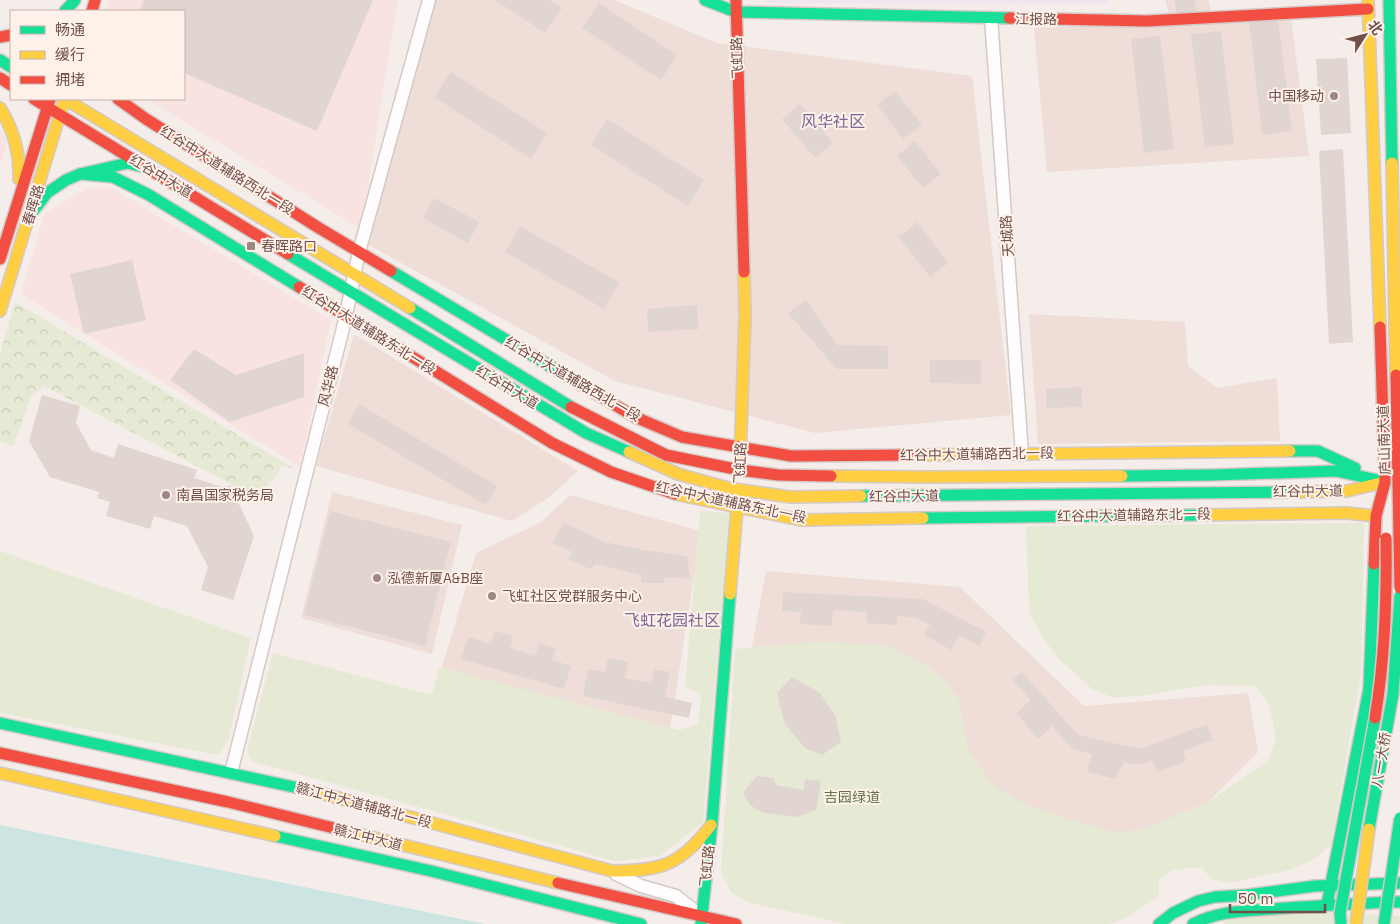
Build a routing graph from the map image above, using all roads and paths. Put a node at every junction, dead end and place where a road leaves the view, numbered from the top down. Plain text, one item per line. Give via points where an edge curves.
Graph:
1 (75, 0) edge
2 (429, 0) edge
3 (705, 0) edge
4 (736, 0) edge
5 (1390, 0) edge
6 (1362, 5) edge
7 (66, 10) edge
8 (736, 12) junction
9 (990, 18) junction
10 (1370, 55) joint
11 (65, 100) edge
12 (67, 100) edge
13 (113, 100) edge
14 (119, 100) edge
15 (49, 103) edge
16 (2, 112) edge
17 (60, 115) junction
18 (167, 160) junction
19 (149, 169) junction
20 (80, 174) junction
21 (17, 205) junction
22 (29, 217) junction
23 (359, 252) junction
24 (0, 259) edge
25 (354, 274) junction
26 (351, 292) junction
27 (0, 311) edge
28 (346, 316) junction
29 (533, 384) junction
30 (579, 384) junction
31 (741, 447) junction
32 (1022, 454) junction
33 (740, 470) junction
34 (1385, 482) junction
35 (1400, 487) edge
36 (738, 490) junction
37 (737, 506) junction
38 (1376, 516) junction
39 (1400, 588) edge
40 (1400, 596) edge
41 (0, 723) edge
42 (0, 753) edge
43 (0, 773) edge
44 (231, 773) junction
45 (1400, 818) edge
46 (712, 824) junction
47 (1376, 870) dead end
48 (612, 871) junction
49 (1400, 883) edge
50 (1330, 885) junction
51 (1400, 902) edge
52 (1327, 904) junction
53 (1370, 915) dead end
54 (701, 920) edge
55 (641, 924) edge
56 (736, 924) edge
57 (1159, 924) edge
58 (1193, 924) edge
59 (1340, 924) edge
60 (1356, 924) edge
61 (1384, 924) edge

1 - 7 main road
2 - 23 street, 风华路
3 - 8 main road, 江报路
4 - 8 main road, 飞虹路
5 - 39 main road, bridge
6 - 9 main road, 江报路 via 1147,21
6 - 10 street
8 - 9 main road, 江报路
8 - 31 main road, 飞虹路 via 744,316
9 - 32 street, 天城路
10 - 34 main road, 庐山南大道
11 - 17 main road, 春晖路
12 - 18 main road, 红谷中大道
13 - 18 main road
14 - 23 main road, 红谷中大道辅路西北一段
15 - 17 main road, 红谷中大道
15 - 21 main road, 春晖路
16 - 21 main road via 17,142 20,163
17 - 19 main road, 红谷中大道
17 - 22 main road, 春晖路
18 - 25 main road, 红谷中大道
19 - 20 main road via 128,163
19 - 26 main road, 红谷中大道
20 - 22 main road via 47,193
20 - 28 main road, 红谷中大道辅路东北一段 via 113,178 149,195
21 - 24 main road, 春晖路
22 - 27 main road, 春晖路
23 - 25 street, 风华路
23 - 30 main road, 红谷中大道辅路西北一段
25 - 26 street, 风华路
25 - 29 main road, 红谷中大道
26 - 28 street, 风华路
26 - 36 main road, 红谷中大道 via 586,433 678,474
28 - 37 main road, 红谷中大道辅路东北一段 via 552,443 611,472 670,493
28 - 44 street, 风华路
29 - 30 main road
29 - 33 main road, 红谷中大道 via 666,455
30 - 31 main road, 红谷中大道辅路西北一段 via 636,417 682,437
31 - 32 main road, 红谷中大道辅路西北一段 via 791,456
31 - 33 main road, 飞虹路
32 - 34 main road, 红谷中大道辅路西北一段 via 1318,451
33 - 34 main road, 红谷中大道 via 778,475 928,477 1336,471
33 - 36 main road, 飞虹路
34 - 35 main road
34 - 36 main road, 红谷中大道 via 1347,491 790,497
34 - 38 main road, 庐山南大道
34 - 59 main road, bridge via 1387,592 1379,694
36 - 37 main road, 飞虹路
37 - 38 main road, 红谷中大道辅路东北一段 via 801,520 1317,513
37 - 46 main road, 飞虹路
38 - 50 main road, 庐山南大道 via 1369,689
40 - 60 main road, 八一大桥, bridge via 1393,694
41 - 44 main road, 赣江中大道辅路北一段
42 - 54 main road, 赣江中大道 via 228,802
43 - 55 main road, 赣江中大道 via 431,871
44 - 48 main road, 赣江中大道辅路北一段 via 289,785
45 - 61 main road, bridge
46 - 48 main road, 赣江中大道辅路北一段 via 699,843 675,862 636,872
46 - 54 main road, 飞虹路
47 - 53 main road
48 - 54 street via 641,886 676,896
49 - 50 main road
50 - 52 main road, 庐山南大道
50 - 57 main road via 1198,901
51 - 52 main road
52 - 58 main road via 1230,912
54 - 56 main road, 赣江中大道

